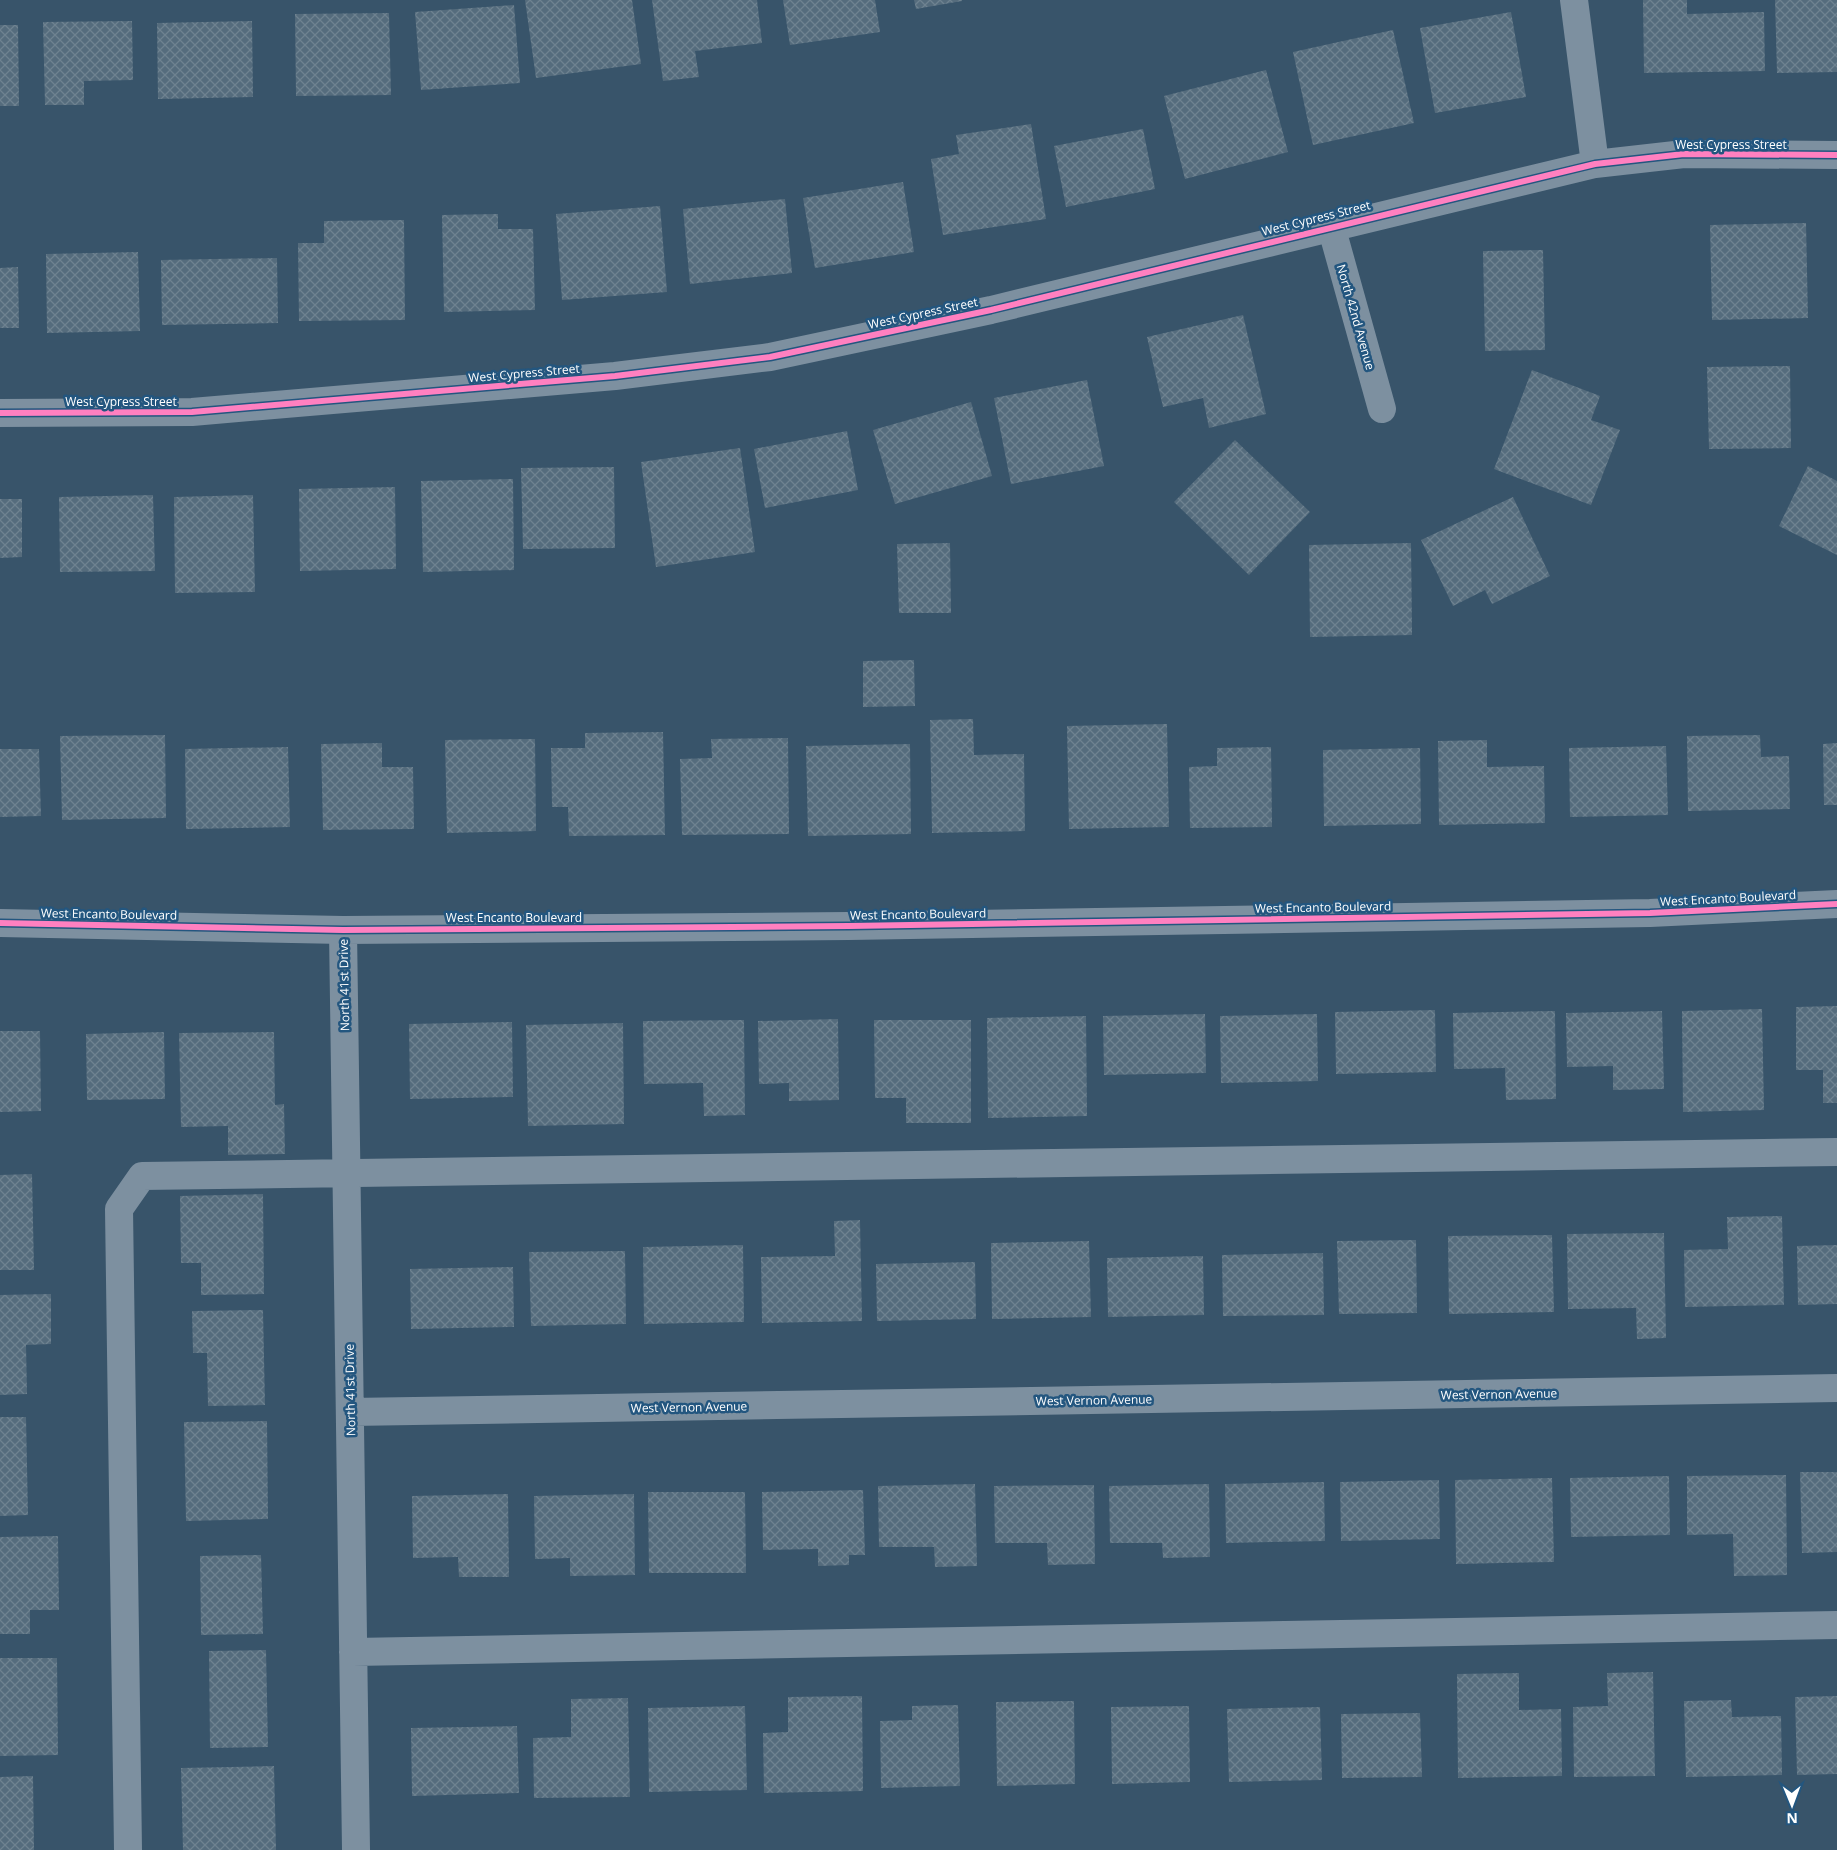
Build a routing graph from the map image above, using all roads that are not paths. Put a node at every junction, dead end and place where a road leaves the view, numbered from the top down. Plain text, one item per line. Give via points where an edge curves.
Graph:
1 (1574, 0) edge
2 (1837, 155) edge
3 (1595, 164) junction
4 (1331, 226) junction
5 (1382, 409) dead end
6 (0, 413) edge
7 (1837, 904) edge
8 (0, 923) edge
9 (343, 930) junction
10 (1837, 1152) edge
11 (347, 1174) junction
12 (1837, 1388) edge
13 (350, 1412) junction
14 (1837, 1625) edge
15 (353, 1652) junction
16 (128, 1850) edge
17 (356, 1850) edge

1 - 3 street
2 - 3 street, West Cypress Street via 1684,154
3 - 4 street, West Cypress Street
4 - 5 street, North 42nd Avenue
4 - 6 street, West Cypress Street via 991,310 770,357 615,376 192,412
7 - 9 street, West Encanto Boulevard via 1650,913 849,926
8 - 9 street, West Encanto Boulevard
9 - 11 street, North 41st Drive
10 - 11 street
11 - 13 street, North 41st Drive
11 - 16 street via 142,1176 120,1209
12 - 13 street, West Vernon Avenue
13 - 15 street, North 41st Drive
14 - 15 street
15 - 17 street, North 41st Drive

